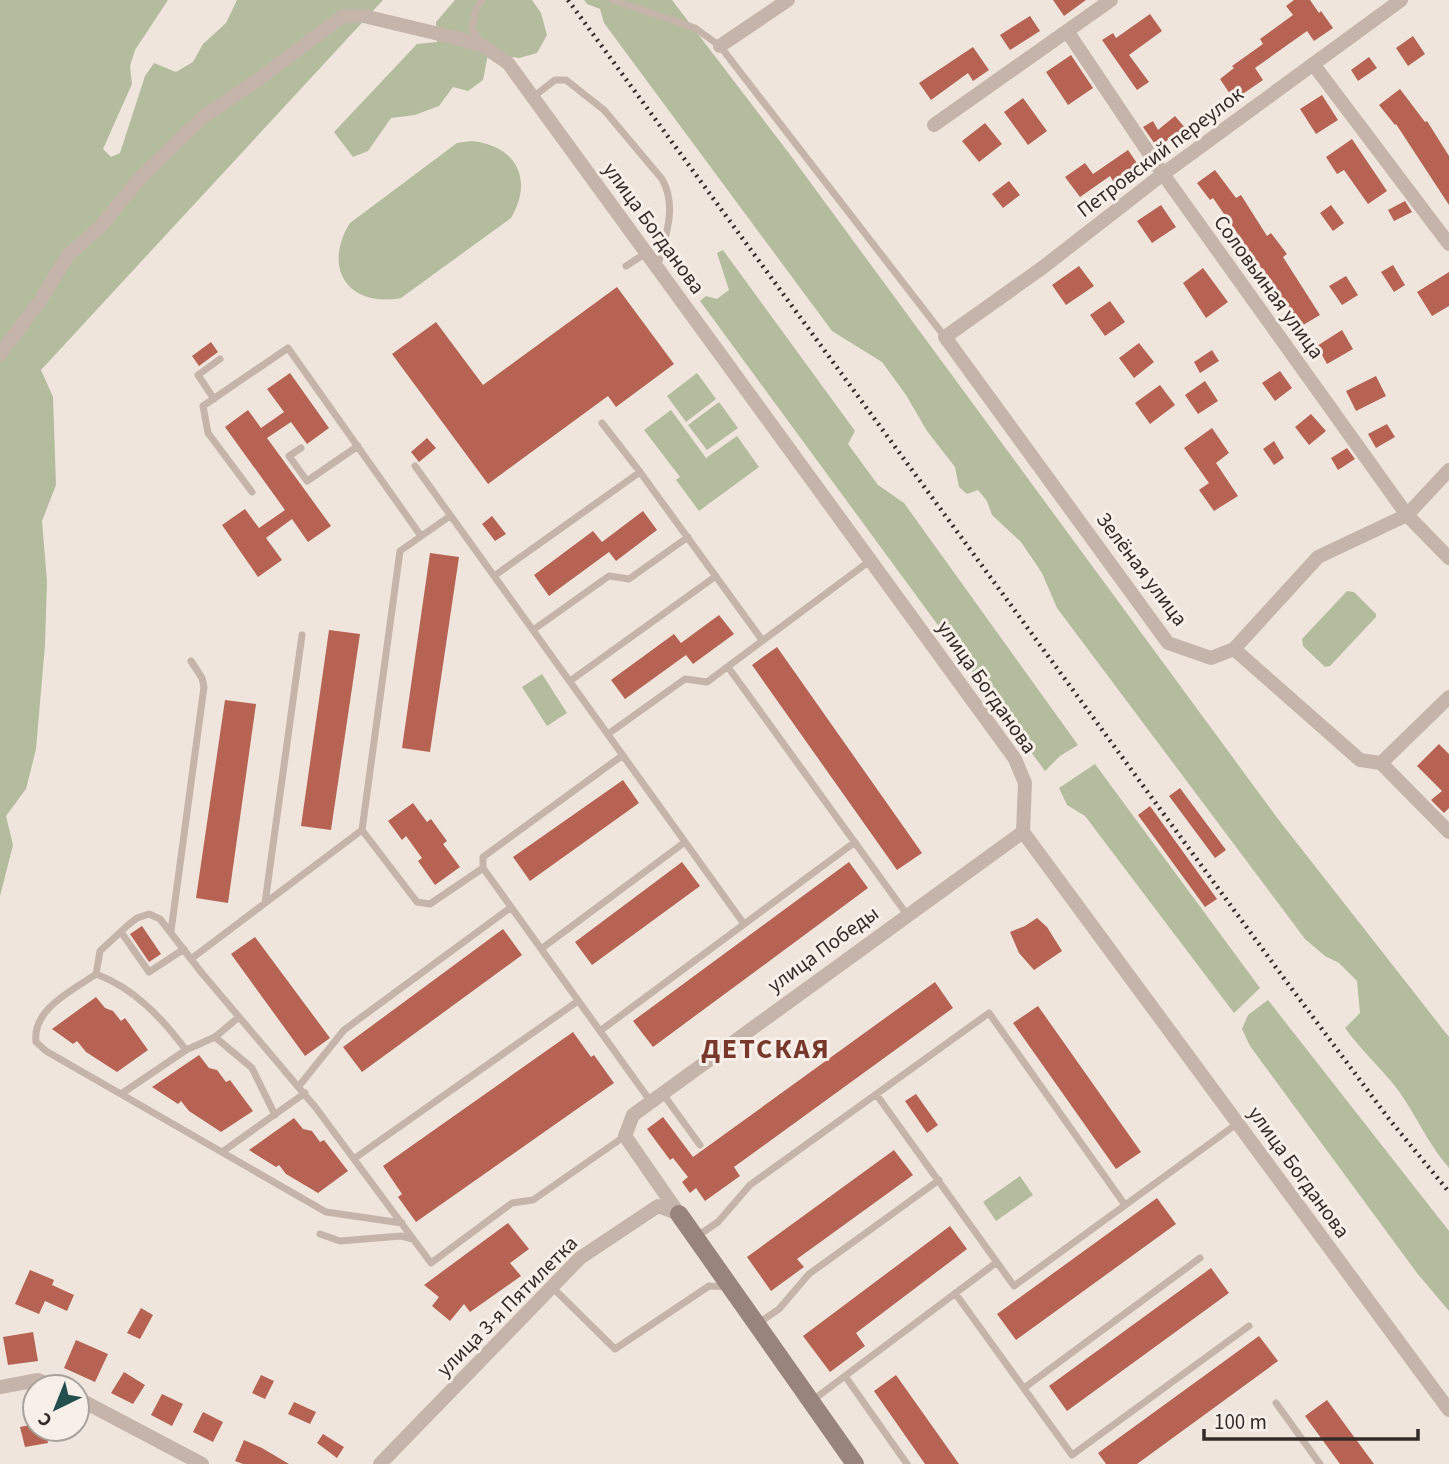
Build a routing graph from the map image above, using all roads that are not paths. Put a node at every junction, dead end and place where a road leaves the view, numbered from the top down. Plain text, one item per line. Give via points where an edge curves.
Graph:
1 (482, 0) edge
2 (613, 0) edge
3 (788, 0) edge
4 (1111, 0) edge
5 (1391, 3) edge
6 (1067, 31) junction
7 (483, 46) junction
8 (720, 46) junction
9 (1313, 64) junction
10 (533, 97) junction
11 (934, 125) dead end
12 (1163, 174) junction
13 (1449, 244) edge
14 (646, 253) junction
15 (626, 266) dead end
16 (657, 268) junction
17 (945, 337) junction
18 (0, 354) edge
19 (220, 359) dead end
20 (214, 399) junction
21 (602, 423) dead end
22 (358, 446) junction
23 (301, 448) dead end
24 (415, 466) dead end
25 (1449, 470) edge
26 (640, 472) junction
27 (252, 492) dead end
28 (1407, 515) junction
29 (450, 516) junction
30 (421, 536) junction
31 (688, 537) junction
32 (1449, 558) edge
33 (871, 560) junction
34 (494, 576) junction
35 (716, 576) junction
36 (533, 630) junction
37 (302, 635) dead end
38 (762, 640) junction
39 (1234, 649) junction
40 (191, 661) dead end
41 (729, 667) junction
42 (570, 681) junction
43 (1449, 697) edge
44 (608, 734) junction
45 (623, 755) junction
46 (1381, 763) junction
47 (362, 830) junction
48 (1023, 832) junction
49 (1449, 832) edge
50 (685, 842) junction
51 (855, 842) junction
52 (483, 868) junction
53 (265, 903) junction
54 (510, 908) junction
55 (908, 916) junction
56 (744, 924) junction
57 (121, 932) junction
58 (171, 932) junction
59 (184, 949) junction
60 (541, 949) junction
61 (191, 959) junction
62 (96, 974) junction
63 (578, 1001) junction
64 (240, 1017) junction
65 (600, 1031) junction
66 (215, 1037) junction
67 (186, 1050) junction
68 (299, 1086) junction
69 (304, 1093) junction
70 (121, 1094) junction
71 (876, 1094) junction
72 (656, 1098) junction
73 (275, 1115) junction
74 (1238, 1123) junction
75 (625, 1136) junction
76 (700, 1145) dead end
77 (222, 1152) junction
78 (355, 1158) junction
79 (939, 1180) junction
80 (1125, 1205) junction
81 (679, 1214) junction
82 (402, 1223) junction
83 (320, 1234) dead end
84 (695, 1237) junction
85 (414, 1239) junction
86 (1200, 1258) dead end
87 (997, 1262) junction
88 (551, 1286) junction
89 (730, 1287) junction
90 (955, 1293) junction
91 (756, 1325) junction
92 (1249, 1326) dead end
93 (845, 1377) junction
94 (21, 1383) edge
95 (0, 1387) edge
96 (1024, 1388) junction
97 (810, 1403) junction
98 (1276, 1404) dead end
99 (91, 1405) edge
100 (1449, 1410) edge
101 (202, 1464) edge
102 (380, 1464) edge
103 (855, 1464) edge
104 (908, 1464) edge
105 (1320, 1464) edge

1 - 7 lane via 472,29
2 - 8 lane via 695,28
3 - 8 street
4 - 6 street
5 - 9 street, Петровский переулок
6 - 11 street
6 - 12 street, Соловьиная улица
7 - 10 street, улица Богданова via 508,63
7 - 18 street via 364,16 343,16 202,118 150,168 101,226 68,255
8 - 17 lane
9 - 12 street, Петровский переулок
9 - 13 street
10 - 14 street, улица Богданова
10 - 16 lane via 555,80 566,80 604,110 662,179 671,206
12 - 17 street, Петровский переулок
12 - 28 street, Соловьиная улица
14 - 15 lane
14 - 16 street, улица Богданова
16 - 33 street, улица Богданова
17 - 39 street, Зелёная улица via 1168,643 1211,658
19 - 20 lane via 198,375
20 - 22 lane via 288,348
20 - 27 lane via 204,406 208,433
21 - 26 lane
22 - 23 lane via 307,481 289,456
22 - 30 lane
24 - 29 lane
25 - 28 street
26 - 31 lane
26 - 34 lane
28 - 32 street, Соловьиная улица
28 - 39 street via 1318,557
29 - 30 lane
29 - 34 lane
30 - 47 lane via 400,551
31 - 35 lane
31 - 36 lane via 629,579 609,576
33 - 38 lane
33 - 48 street, улица Богданова via 1015,759 1025,783
34 - 36 lane
35 - 38 lane
35 - 42 lane
36 - 42 lane
37 - 53 lane
38 - 41 lane
39 - 46 street via 1360,760
40 - 58 lane via 204,687
41 - 44 lane via 706,682 685,679
41 - 51 lane
42 - 44 lane
43 - 46 street
44 - 45 lane
45 - 50 lane
45 - 52 lane via 483,857
46 - 49 street
47 - 52 lane via 417,902 430,904
47 - 53 lane
48 - 55 street, улица Победы
48 - 74 street, улица Богданова via 1214,1083
50 - 56 lane
50 - 60 lane
51 - 55 lane
51 - 56 lane
52 - 54 lane
53 - 61 lane
54 - 60 lane
54 - 68 lane via 344,1030
55 - 72 street, улица Победы
56 - 65 lane
57 - 58 lane via 149,914
57 - 59 lane via 149,972
57 - 62 lane via 100,951
58 - 59 lane
59 - 61 lane
60 - 63 lane
61 - 64 lane
62 - 67 lane via 115,981 163,1020
62 - 70 lane via 48,1009 39,1020 36,1042
63 - 65 lane
63 - 78 lane
64 - 66 lane
64 - 68 lane
65 - 72 lane
66 - 67 lane
66 - 73 lane via 252,1068
67 - 70 lane
68 - 69 lane
69 - 73 lane
69 - 78 lane
70 - 77 lane
71 - 79 lane
71 - 80 lane via 989,1013
71 - 84 lane via 750,1185 718,1223
72 - 75 street, улица Победы via 633,1115
72 - 76 lane
73 - 77 lane
74 - 80 lane
74 - 100 street, улица Богданова
75 - 81 street
75 - 85 lane via 533,1200 512,1203 430,1263
77 - 82 lane via 326,1212
78 - 82 lane
79 - 87 lane
79 - 91 lane via 809,1274 779,1309
80 - 87 lane via 1014,1286
81 - 84 street
81 - 88 street, улица 3-я Пятилетка via 658,1206 599,1244
82 - 85 lane
83 - 85 lane via 340,1241
84 - 89 street
86 - 96 lane
87 - 90 lane
88 - 89 lane via 615,1349 709,1286
88 - 102 street, улица 3-я Пятилетка
89 - 91 street
90 - 93 lane
90 - 96 lane
91 - 97 street
92 - 96 lane via 1072,1455
93 - 97 lane
93 - 104 lane
94 - 95 street
97 - 103 street
98 - 105 lane
99 - 101 street

